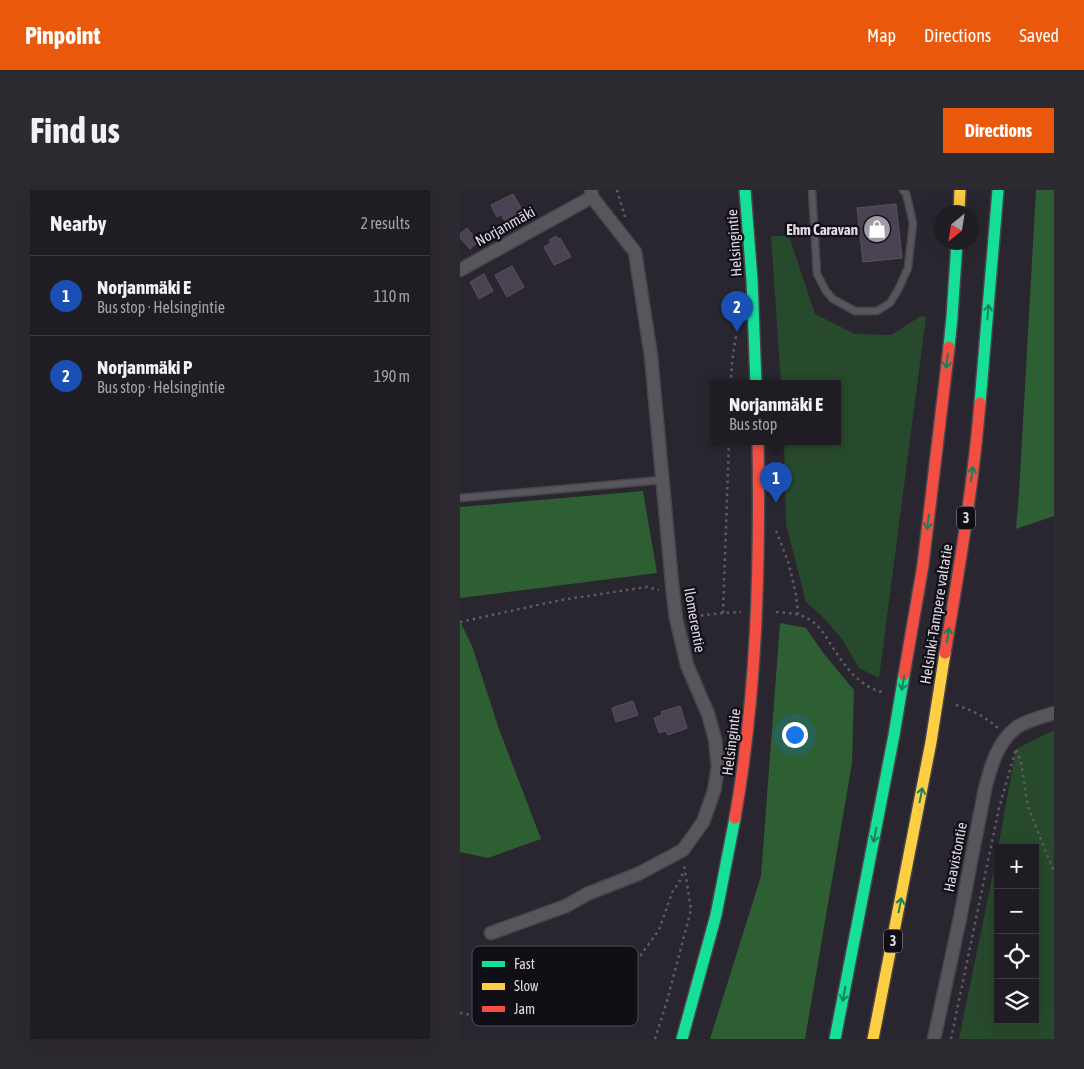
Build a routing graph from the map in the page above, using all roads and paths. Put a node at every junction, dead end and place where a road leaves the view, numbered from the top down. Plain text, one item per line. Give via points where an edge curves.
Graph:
1 (745, 190) edge
2 (812, 190) edge
3 (902, 190) edge
4 (960, 190) edge
5 (998, 190) edge
6 (592, 193) edge
7 (959, 205) edge
8 (956, 250) edge
9 (460, 270) edge
10 (756, 380) edge
11 (729, 445) edge
12 (758, 445) edge
13 (662, 480) junction
14 (460, 498) edge
15 (775, 529) dead end
16 (673, 594) junction
17 (741, 612) dead end
18 (776, 612) dead end
19 (723, 613) junction
20 (798, 614) junction
21 (676, 618) junction
22 (460, 622) edge
23 (886, 693) dead end
24 (954, 705) dead end
25 (1054, 713) edge
26 (1007, 737) junction
27 (1016, 749) junction
28 (683, 850) junction
29 (684, 870) junction
30 (1054, 872) edge
31 (491, 933) dead end
32 (638, 956) edge
33 (655, 1039) edge
34 (682, 1039) edge
35 (835, 1039) edge
36 (873, 1039) edge
37 (934, 1039) edge
38 (951, 1039) edge

1 - 10 main road, Helsingintie
2 - 3 lane via 817,274 833,299 855,311 877,311 890,303 908,268 913,223 906,194
4 - 7 main road
36 -> 5 main road, Helsinki-Tampere valtatie / 3 via 931,742 959,569 977,436
6 - 9 street, Norjanmäki
6 - 13 street, Ilomerentie via 636,252 651,356
8 -> 35 main road, Helsinki-Tampere valtatie via 952,316 923,565 894,735
11 - 19 path
12 - 34 main road, Helsingintie via 758,599 740,786 716,914
13 - 14 lane
13 - 16 street, Ilomerentie
15 - 20 path via 788,561
16 - 21 street, Ilomerentie
16 - 22 path via 647,587 561,600
17 - 19 path
18 - 20 path
19 - 21 path
20 - 23 path via 818,626 857,678 866,686
21 - 28 street, Ilomerentie via 687,665 708,714 718,766 703,822
24 - 26 path via 983,716
25 - 26 street, Haavistontie via 1018,727
26 - 27 path
26 - 37 street, Haavistontie via 993,760 985,789
27 - 30 path via 1028,807
27 - 38 path via 999,808
28 - 29 path
28 - 31 street, Ilomerentie via 566,906
29 - 32 path via 659,930
29 - 33 path via 691,910

